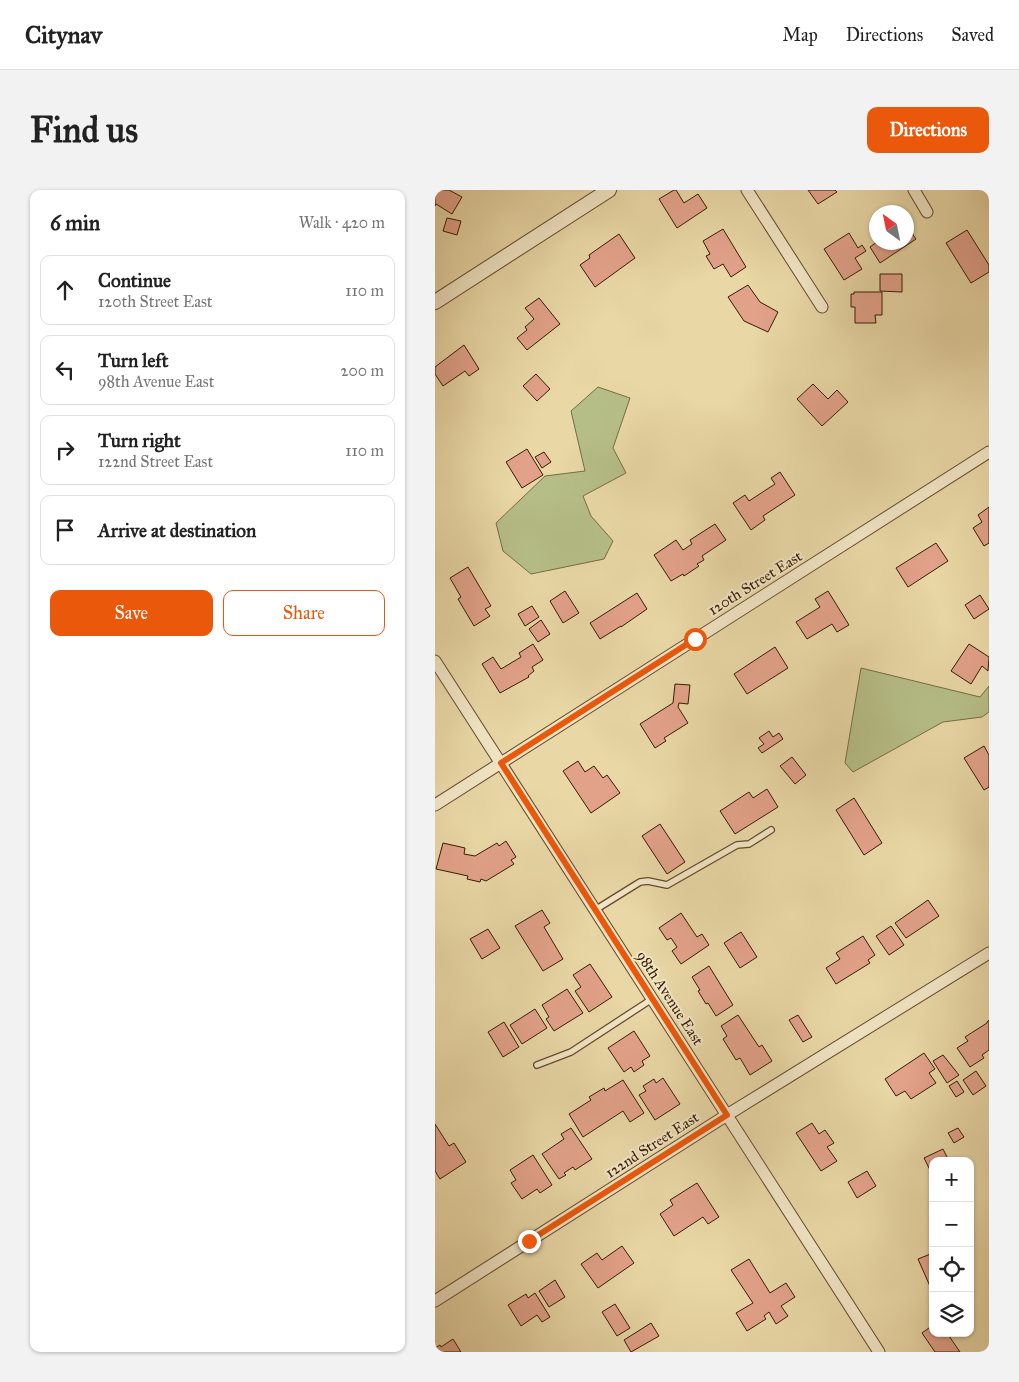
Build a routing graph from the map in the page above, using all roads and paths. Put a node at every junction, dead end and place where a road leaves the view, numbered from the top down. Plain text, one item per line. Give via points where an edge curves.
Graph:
1 (609, 190) edge
2 (747, 190) edge
3 (914, 190) edge
4 (927, 212) dead end
5 (435, 302) edge
6 (822, 307) dead end
7 (989, 452) edge
8 (435, 661) edge
9 (501, 763) junction
10 (435, 805) edge
11 (771, 830) dead end
12 (595, 910) junction
13 (989, 953) edge
14 (652, 999) junction
15 (537, 1065) dead end
16 (727, 1115) junction
17 (435, 1301) edge
18 (879, 1352) edge

1 - 5 street
2 - 6 street
3 - 4 street
7 - 9 street, 120th Street East
8 - 9 street, 98th Avenue East
9 - 10 street, 120th Street East
9 - 12 street, 98th Avenue East
11 - 12 lane via 749,844 737,845 667,885 640,882
12 - 14 street, 98th Avenue East
13 - 16 street, 122nd Street East
14 - 15 lane via 571,1052
14 - 16 street, 98th Avenue East
16 - 17 street, 122nd Street East
16 - 18 street, 98th Avenue East

